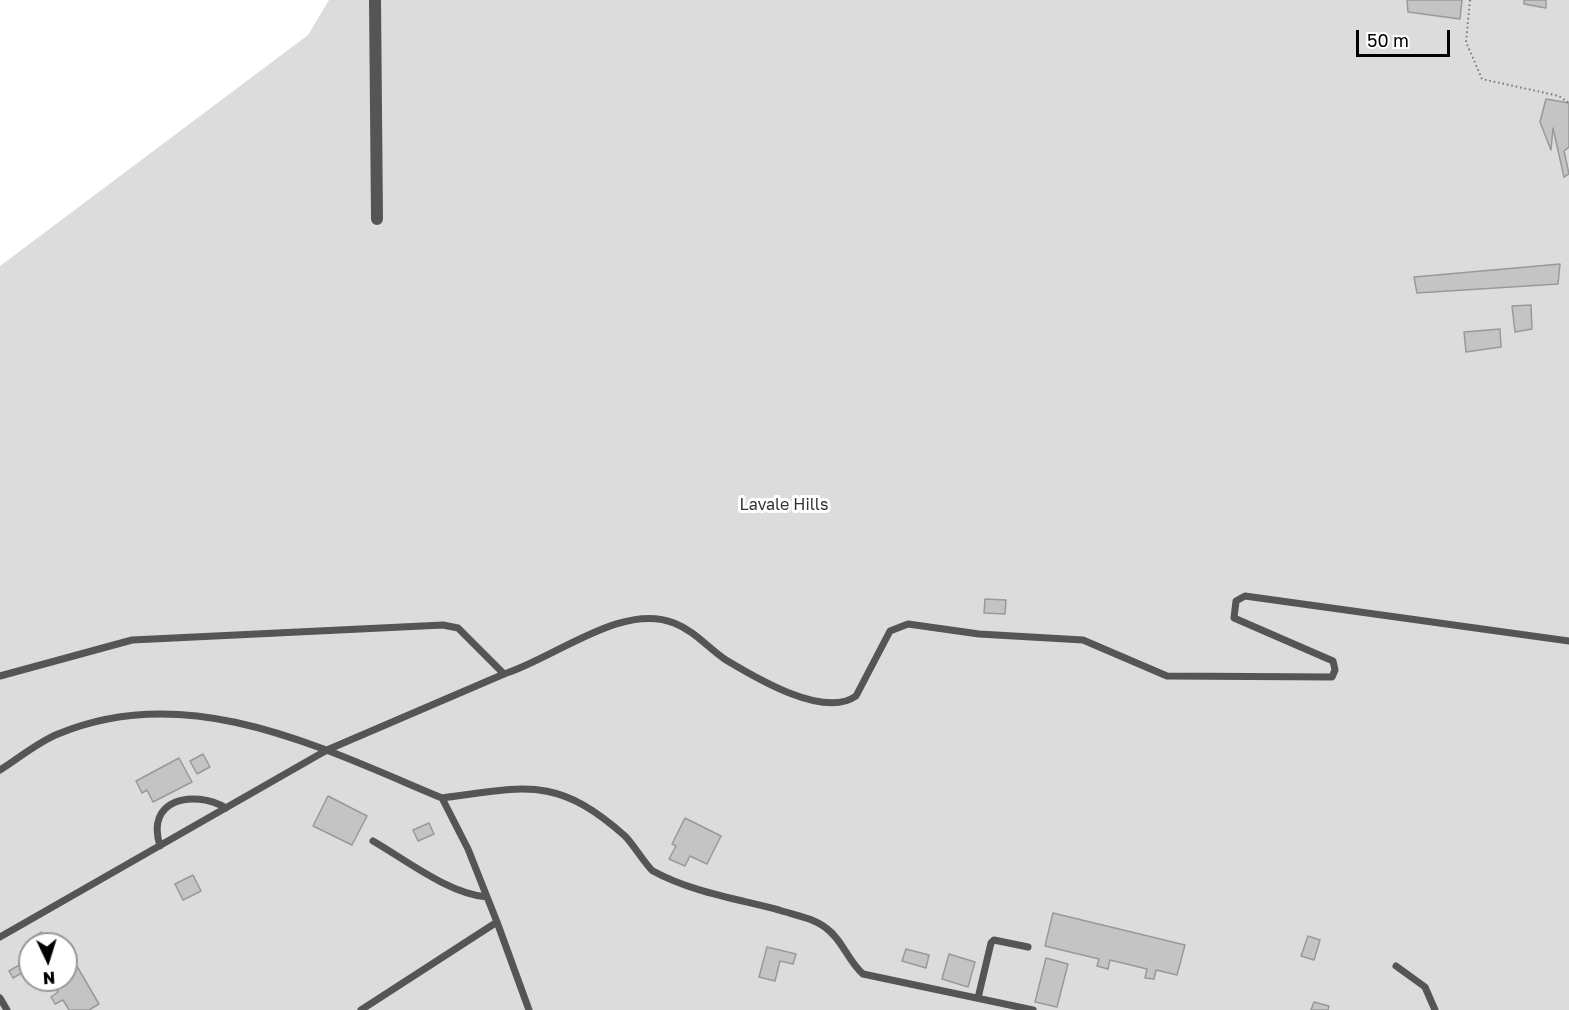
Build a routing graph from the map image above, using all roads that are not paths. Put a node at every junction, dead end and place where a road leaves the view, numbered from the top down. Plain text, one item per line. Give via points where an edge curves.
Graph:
1 (375, 0) edge
2 (377, 219) dead end
3 (1569, 641) edge
4 (504, 674) junction
5 (0, 676) edge
6 (327, 750) junction
7 (0, 770) edge
8 (442, 798) junction
9 (226, 808) junction
10 (373, 841) dead end
11 (160, 846) junction
12 (487, 897) junction
13 (497, 922) junction
14 (0, 937) edge
15 (1028, 947) dead end
16 (1396, 966) dead end
17 (0, 998) edge
18 (978, 998) junction
19 (7, 1010) edge
20 (361, 1010) edge
21 (529, 1010) edge
22 (1033, 1010) edge
23 (1435, 1010) edge

1 - 2 street
3 - 4 lane via 1250,596 1236,601 1234,618 1333,661 1332,676 1167,676 1083,640 979,634 908,624 890,631 856,696 827,704 796,695 725,659 682,626 650,616 627,620
4 - 5 lane via 458,628 443,626 132,640
4 - 6 lane
6 - 7 lane via 246,723 162,712 79,725 55,735
6 - 8 lane
6 - 9 lane
8 - 12 lane
8 - 18 lane via 516,788 566,795 624,836 640,851 650,870 680,884 818,923 828,928 852,965 863,974
9 - 11 lane
9 - 11 lane via 210,799 194,798 165,808 157,818 155,831
10 - 12 lane via 454,888
11 - 14 lane
12 - 13 lane
13 - 20 lane
13 - 21 lane
15 - 18 lane via 994,940 991,943
16 - 23 lane via 1425,987
17 - 19 lane
18 - 22 lane

